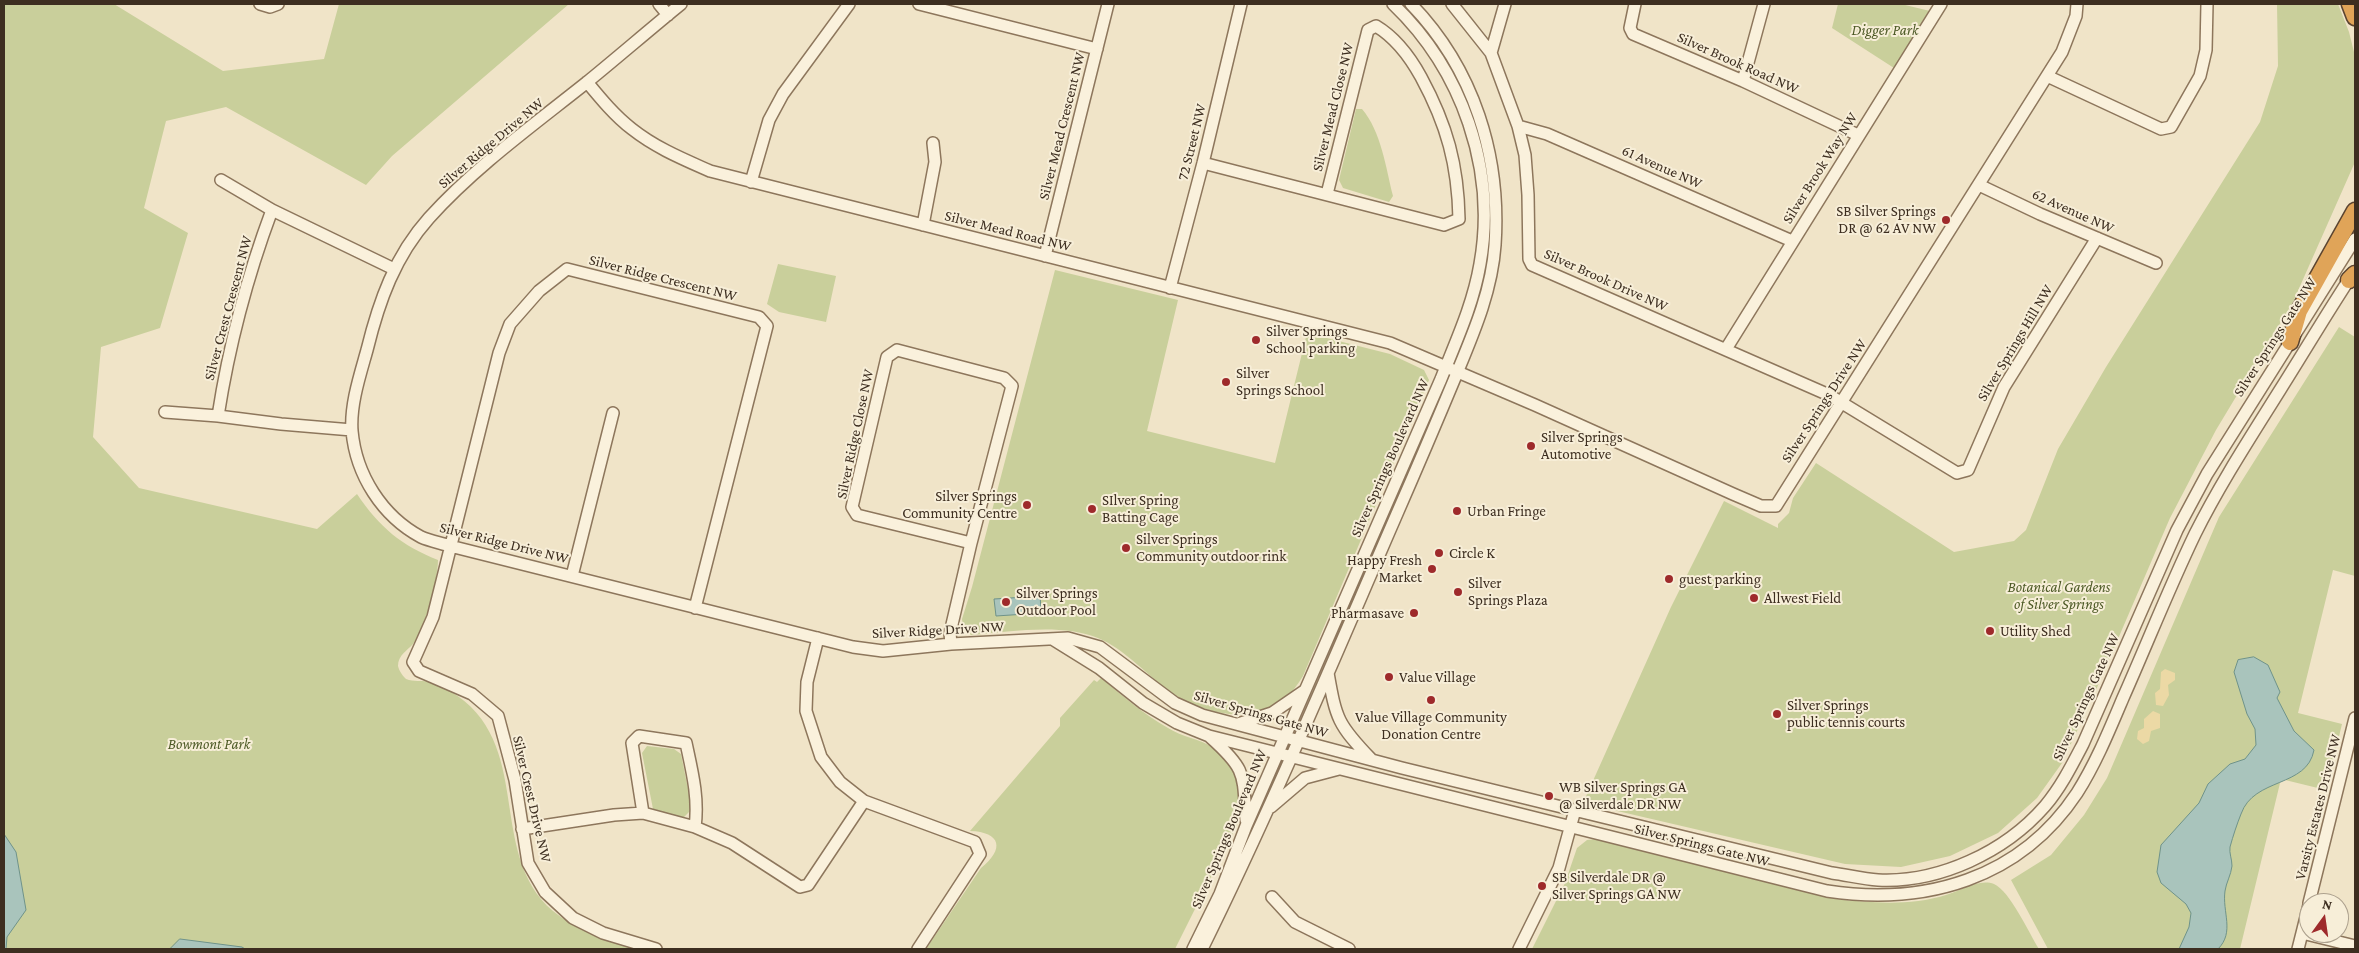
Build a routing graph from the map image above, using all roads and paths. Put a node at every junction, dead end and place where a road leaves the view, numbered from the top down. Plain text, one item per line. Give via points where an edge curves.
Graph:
1 (260, 4) edge
2 (278, 4) edge
3 (659, 4) edge
4 (681, 4) edge
5 (848, 4) edge
6 (919, 4) edge
7 (1108, 4) edge
8 (1241, 4) edge
9 (1393, 4) edge
10 (1412, 4) edge
11 (1452, 4) edge
12 (1505, 4) edge
13 (1635, 4) edge
14 (1764, 4) edge
15 (1941, 4) edge
16 (2077, 4) edge
17 (2207, 4) edge
18 (2350, 4) edge
19 (668, 15) junction
20 (2355, 17) edge
21 (1097, 49) junction
22 (1491, 53) junction
23 (2047, 76) junction
24 (1743, 81) junction
25 (587, 82) junction
26 (1518, 126) junction
27 (1858, 135) junction
28 (933, 142) dead end
29 (1203, 163) junction
30 (220, 180) dead end
31 (751, 182) junction
32 (1979, 185) junction
33 (1327, 194) junction
34 (272, 210) junction
35 (2355, 211) edge
36 (922, 225) junction
37 (2097, 238) junction
38 (2355, 239) edge
39 (1792, 241) junction
40 (1045, 256) junction
41 (2156, 263) dead end
42 (394, 269) junction
43 (2353, 275) edge
44 (1170, 288) junction
45 (2290, 342) junction
46 (1726, 349) junction
47 (1446, 367) junction
48 (1458, 372) junction
49 (1841, 402) junction
50 (165, 412) dead end
51 (613, 413) dead end
52 (218, 416) junction
53 (352, 430) junction
54 (971, 543) junction
55 (450, 546) junction
56 (572, 576) junction
57 (696, 608) junction
58 (818, 638) junction
59 (1054, 640) junction
60 (951, 644) junction
61 (1328, 673) junction
62 (1305, 690) junction
63 (2355, 718) edge
64 (1235, 724) junction
65 (1209, 736) junction
66 (1285, 737) junction
67 (1298, 741) junction
68 (1278, 753) junction
69 (1291, 756) junction
70 (1371, 759) junction
71 (1341, 769) junction
72 (864, 801) junction
73 (1268, 810) junction
74 (1575, 810) junction
75 (643, 813) junction
76 (1246, 826) junction
77 (695, 827) junction
78 (1571, 828) junction
79 (522, 829) junction
80 (2312, 893) edge
81 (1272, 897) dead end
82 (2343, 943) edge
83 (2355, 946) edge
84 (656, 949) edge
85 (918, 949) edge
86 (1192, 949) edge
87 (1202, 949) edge
88 (1350, 949) edge
89 (1519, 949) edge

1 - 2 street via 270,7
3 - 19 street
4 - 19 street, Silver Ridge Drive NW
5 - 31 street via 783,94 769,120
6 - 21 street
7 - 21 street, Silver Mead Crescent NW
8 - 29 street, 72 Street NW
9 - 47 street, Silver Springs Boulevard NW via 1414,26 1445,70 1468,122 1481,173 1484,236 1480,267 1467,315
10 - 48 street, Silver Springs Boulevard NW via 1461,72 1481,118 1494,176 1496,222 1493,264 1481,312
11 - 22 street, Silver Brook Drive NW
12 - 22 street
13 - 24 street, Silver Brook Road NW via 1630,28 1633,34
14 - 24 street
15 - 27 street, Silver Brook Way NW
16 - 23 street, Silver Springs Drive NW via 2069,39
17 - 23 street via 2206,50 2200,76 2172,127 2161,129
18 - 20 highway
19 - 25 street, Silver Ridge Drive NW
21 - 40 street, Silver Mead Crescent NW
22 - 26 street, Silver Brook Drive NW
23 - 32 street, Silver Springs Drive NW
24 - 27 street, Silver Brook Road NW
25 - 31 street, Silver Mead Road NW via 632,129 667,152 710,172
25 - 42 street, Silver Ridge Drive NW via 459,187 410,241
26 - 39 street, 61 Avenue NW via 1547,134
26 - 46 street, Silver Brook Drive NW via 1525,155 1529,259 1532,265
27 - 39 street, Silver Brook Way NW
28 - 36 street via 935,162
29 - 33 street, Silver Mead Close NW
29 - 44 street, 72 Street NW
30 - 34 street
31 - 36 street, Silver Mead Road NW
32 - 37 street, 62 Avenue NW
32 - 49 street, Silver Springs Drive NW
33 - 33 street, Silver Mead Close NW via 1444,225 1459,219 1452,154 1438,107 1408,56 1390,34 1376,26 1368,30
34 - 42 street
34 - 52 street, Silver Crest Crescent NW via 255,254 227,361
35 - 45 highway via 2299,311
36 - 40 street, Silver Mead Road NW
37 - 41 street, 62 Avenue NW
37 - 49 street, Silver Springs Hill NW via 2004,387 1968,470 1957,473
38 - 45 street, Silver Springs Gate NW
39 - 46 street, Silver Brook Way NW
40 - 44 street, Silver Mead Road NW
42 - 53 street, Silver Ridge Drive NW via 373,325 357,388
43 - 78 street, Silver Springs Gate NW via 2214,497 2102,748 2077,793 2056,820 2011,859 1940,889 1892,896 1860,896 1827,891
44 - 47 street, Silver Mead Road NW via 1390,343
45 - 74 street, Silver Springs Gate NW via 2224,444 2177,530 2065,778 2044,806 2005,841 1973,860 1943,871 1914,878 1878,880 1832,873
46 - 49 street, Silver Brook Drive NW
47 - 48 street, Silver Springs Drive NW
47 - 62 street, Silver Springs Boulevard NW
48 - 49 street, Silver Springs Drive NW via 1761,506 1776,506
48 - 61 street, Silver Springs Boulevard NW
50 - 52 street
51 - 56 street
52 - 53 street
53 - 55 street, Silver Ridge Drive NW via 364,476 376,499 393,517 422,537
54 - 54 street, Silver Ridge Close NW via 1012,386 1004,378 897,350 887,357 852,507 857,515
54 - 60 street, Silver Ridge Close NW via 950,633
55 - 56 street, Silver Ridge Drive NW
55 - 57 street, Silver Ridge Crescent NW via 499,353 510,324 539,291 567,269 759,317 767,326
55 - 79 street, Silver Crest Drive NW via 433,617 414,662 419,671 472,694 498,716 515,780
56 - 57 street, Silver Ridge Drive NW
57 - 58 street, Silver Ridge Drive NW
58 - 60 street, Silver Ridge Drive NW via 883,651
58 - 72 street via 807,684 806,711 811,731 821,757 840,782
59 - 60 street, Silver Ridge Drive NW
59 - 64 street, Silver Springs Gate NW via 1068,638 1100,647 1175,703
59 - 65 street, Silver Springs Gate NW via 1099,668 1143,703 1177,723
61 - 67 street, Silver Springs Boulevard NW
61 - 70 street via 1337,718 1348,736
62 - 64 street via 1272,714
62 - 66 street, Silver Springs Boulevard NW
63 - 80 street, Varsity Estates Drive NW
64 - 66 street, Silver Springs Gate NW
65 - 68 street, Silver Springs Gate NW
65 - 76 street via 1233,758 1240,770 1246,794
66 - 67 street, Silver Springs Gate NW
66 - 68 street, Silver Springs Boulevard NW
67 - 69 street, Silver Springs Boulevard NW
67 - 70 street, Silver Springs Gate NW
68 - 69 street, Silver Springs Gate NW
68 - 76 street, Silver Springs Boulevard NW
69 - 71 street, Silver Springs Gate NW
69 - 73 street, Silver Springs Boulevard NW
70 - 74 street, Silver Springs Gate NW
71 - 73 street via 1305,778
71 - 78 street, Silver Springs Gate NW
72 - 77 street via 808,885 800,887 732,843
72 - 85 street via 975,842 980,854
73 - 87 street, Silver Springs Boulevard NW
74 - 78 street
75 - 77 street
75 - 77 street via 632,743 639,736 686,743 696,790
75 - 79 street
76 - 86 street, Silver Springs Boulevard NW via 1220,894
78 - 89 street via 1559,868
79 - 84 street, Silver Crest Drive NW via 528,863 544,892 573,918 603,933
81 - 88 street via 1295,922
82 - 83 street

